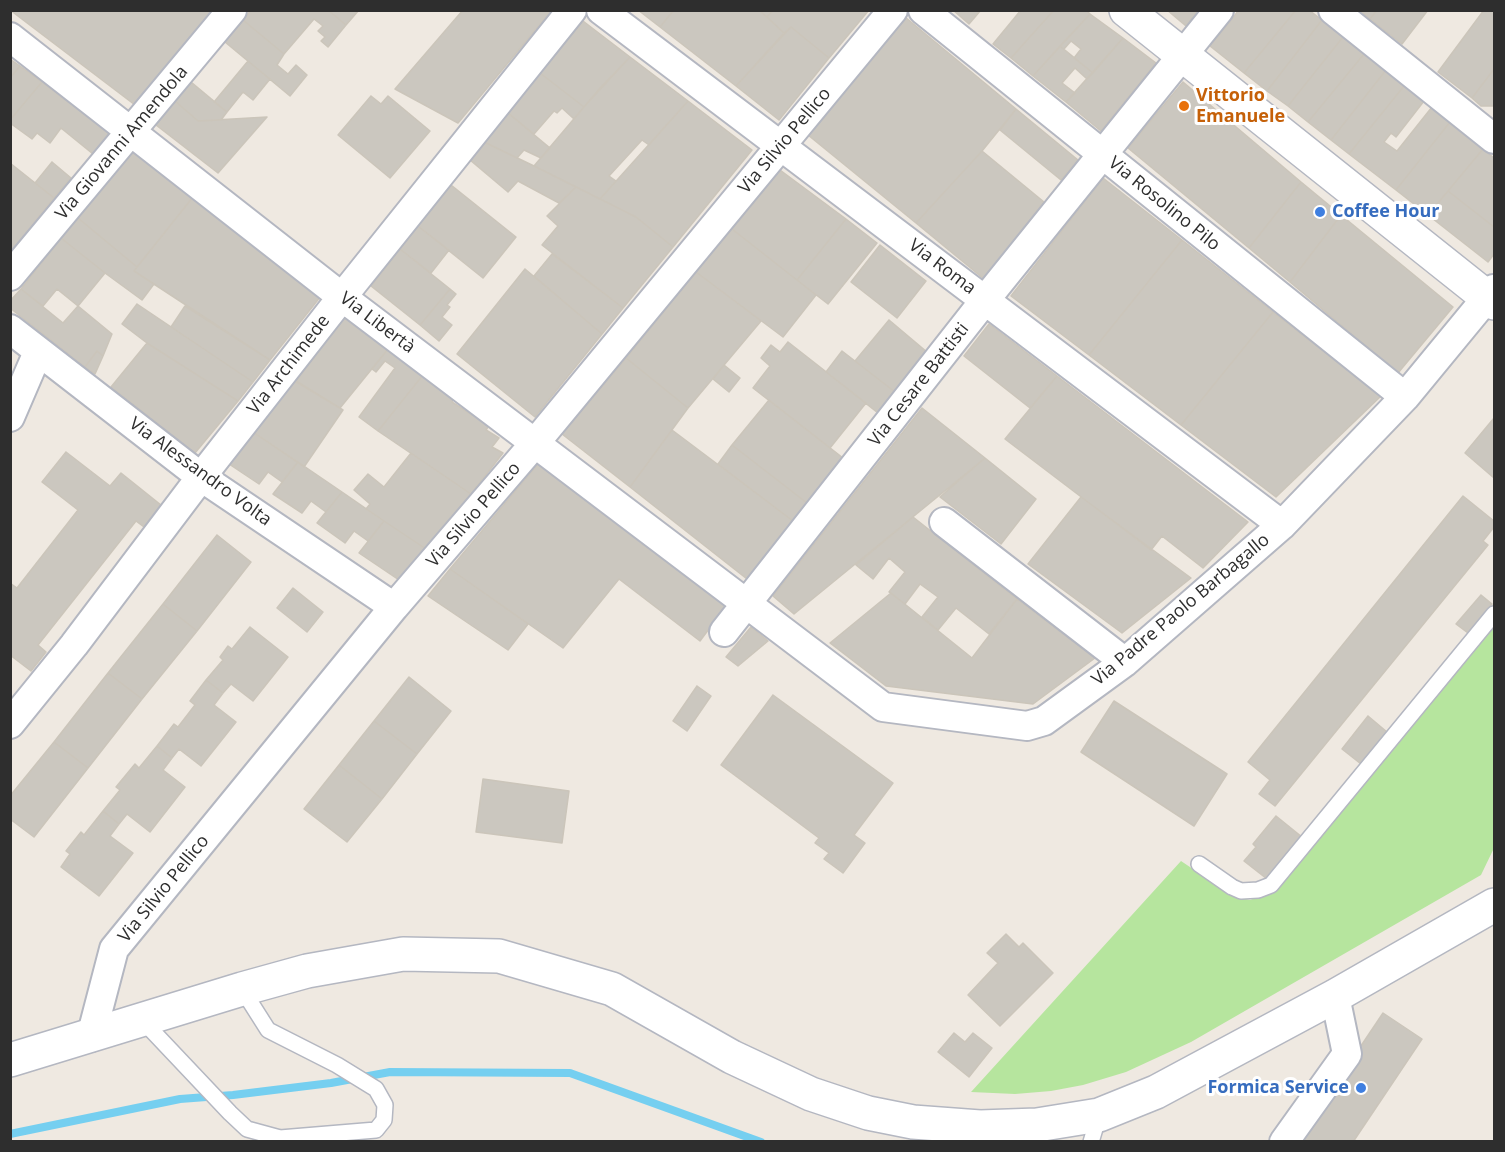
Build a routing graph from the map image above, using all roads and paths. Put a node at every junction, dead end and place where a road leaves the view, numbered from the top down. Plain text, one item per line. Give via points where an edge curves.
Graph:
1 (232, 10) edge
2 (572, 10) edge
3 (601, 10) edge
4 (893, 10) edge
5 (923, 10) edge
6 (1126, 10) edge
7 (1219, 10) edge
8 (1333, 10) edge
9 (10, 37) edge
10 (1184, 56) junction
11 (133, 131) junction
12 (1494, 139) edge
13 (780, 146) junction
14 (1102, 155) junction
15 (10, 276) edge
16 (342, 297) junction
17 (1492, 297) edge
18 (985, 300) junction
19 (10, 329) edge
20 (38, 352) junction
21 (1405, 397) junction
22 (10, 417) edge
23 (535, 443) junction
24 (201, 477) junction
25 (944, 522) dead end
26 (1282, 525) junction
27 (747, 603) junction
28 (394, 607) junction
29 (1494, 614) edge
30 (724, 632) dead end
31 (1125, 662) junction
32 (10, 724) edge
33 (1199, 864) dead end
34 (1494, 905) edge
35 (242, 989) junction
36 (1335, 996) junction
37 (142, 1020) junction
38 (90, 1037) junction
39 (10, 1060) edge
40 (1095, 1128) edge
41 (1284, 1142) edge

1 - 11 street, Via Giovanni Amendola
2 - 16 street, Via Archimede
3 - 13 street, Via Roma
4 - 13 street, Via Silvio Pellico
5 - 14 street, Via Rosolino Pilo
6 - 10 main road
7 - 10 street, Via Cesare Battisti
8 - 12 street
9 - 11 street, Via Libertà
10 - 14 street, Via Cesare Battisti
10 - 17 main road
11 - 15 street, Via Giovanni Amendola
11 - 16 street, Via Libertà
13 - 18 street, Via Roma
13 - 23 street, Via Silvio Pellico
14 - 18 street, Via Cesare Battisti
14 - 21 street, Via Rosolino Pilo
16 - 23 street, Via Libertà
16 - 24 street, Via Archimede
17 - 21 street, Via Padre Paolo Barbagallo
18 - 26 street, Via Roma
18 - 27 street, Via Cesare Battisti
19 - 20 street, Via Alessandro Volta
20 - 22 street
20 - 24 street, Via Alessandro Volta
21 - 26 street, Via Padre Paolo Barbagallo
23 - 27 street, Via Libertà
23 - 28 street, Via Silvio Pellico
24 - 28 street, Via Alessandro Volta
24 - 32 street, Via Archimede
25 - 31 street
26 - 31 street, Via Padre Paolo Barbagallo
27 - 30 street, Via Cesare Battisti
27 - 31 street, Via Padre Paolo Barbagallo via 883,707 1028,726 1044,721
28 - 38 street, Via Silvio Pellico via 114,949
29 - 33 lane via 1271,885 1241,891
34 - 36 main road
35 - 37 main road
35 - 37 lane via 268,1030 376,1089 385,1105 384,1120 376,1130 280,1138 247,1129
35 - 40 main road via 307,971 403,954 499,956 612,989 732,1057 811,1094 912,1127
36 - 40 main road
36 - 41 street via 1347,1054
37 - 38 main road
38 - 39 main road

